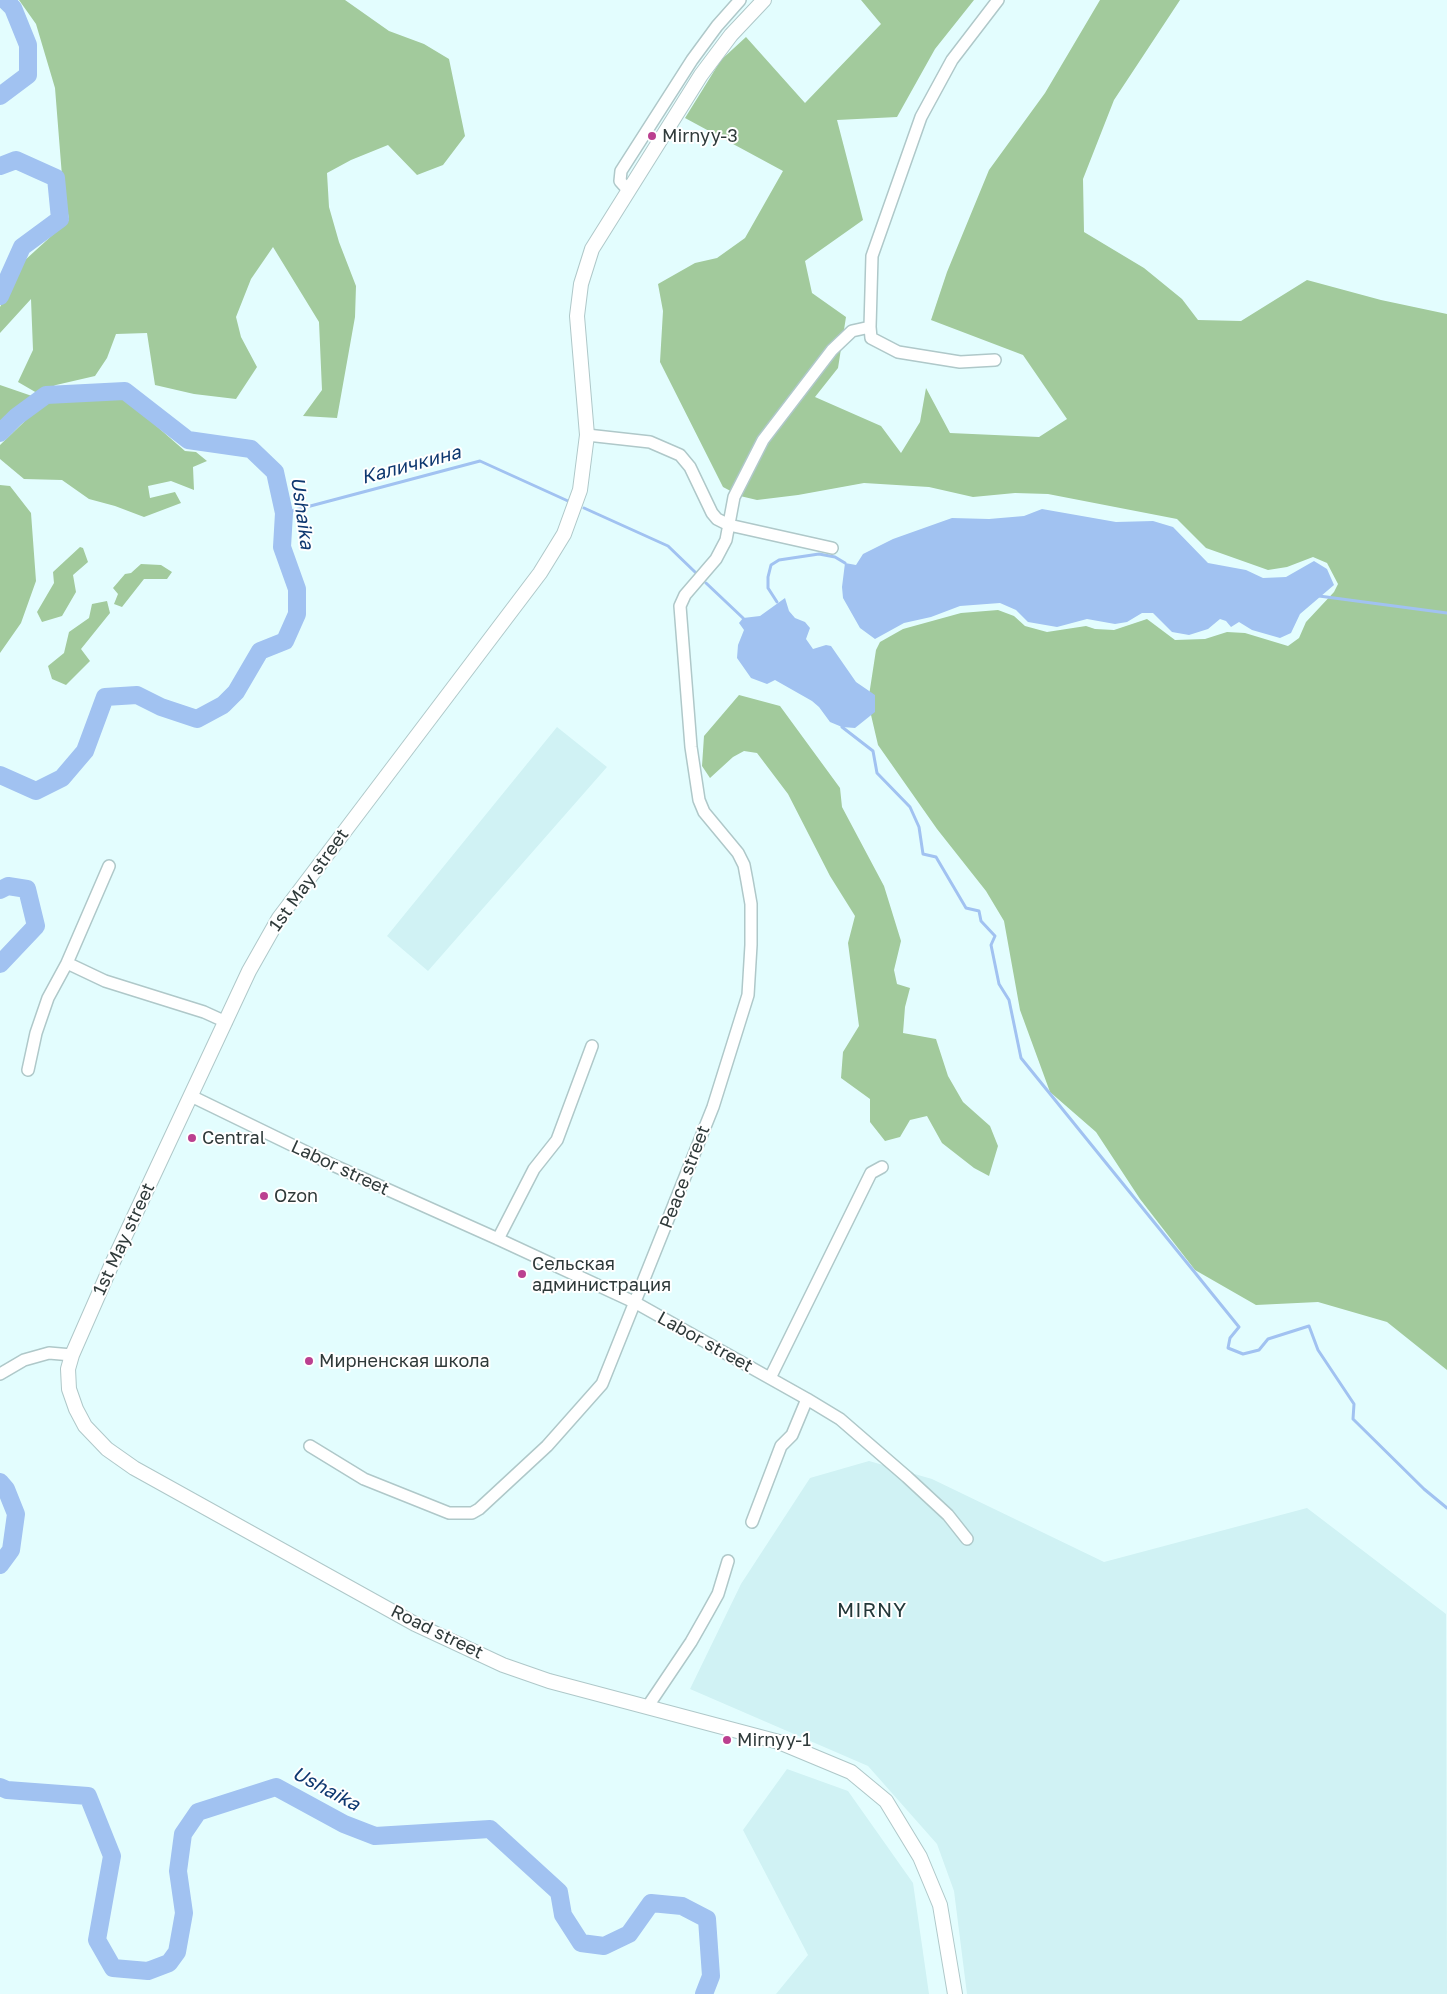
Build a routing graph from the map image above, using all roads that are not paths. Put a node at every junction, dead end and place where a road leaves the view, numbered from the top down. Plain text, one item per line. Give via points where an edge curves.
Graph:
1 (740, 0) edge
2 (764, 0) edge
3 (998, 0) edge
4 (628, 190) junction
5 (870, 327) junction
6 (995, 360) dead end
7 (587, 435) junction
8 (729, 525) junction
9 (832, 548) dead end
10 (109, 866) dead end
11 (67, 963) junction
12 (226, 1022) junction
13 (592, 1046) dead end
14 (28, 1070) dead end
15 (191, 1096) junction
16 (882, 1167) dead end
17 (498, 1239) junction
18 (636, 1303) junction
19 (72, 1355) junction
20 (0, 1374) edge
21 (770, 1378) junction
22 (808, 1399) junction
23 (310, 1446) dead end
24 (752, 1522) dead end
25 (967, 1539) dead end
26 (728, 1561) dead end
27 (648, 1706) junction
28 (955, 1994) edge

1 - 4 street via 692,60 620,171 620,181
2 - 4 street, 1st May street via 731,34 701,75
3 - 5 street via 952,60 921,117 872,256
4 - 7 street, 1st May street via 592,249 578,299
5 - 6 street via 871,338 898,352 960,362
5 - 8 street, Peace street via 852,331 832,350 763,440 734,496
7 - 8 street via 650,442 680,456 690,467 712,513
7 - 12 street, 1st May street via 580,490 564,534 540,573 279,918
8 - 9 street
8 - 18 street, Peace street via 726,540 716,559 685,595 680,606 699,800 704,812 730,842 744,865 751,904 748,995 713,1107
10 - 11 street
11 - 12 street via 106,981
11 - 14 street via 48,998
12 - 15 street, 1st May street
13 - 17 street via 557,1140 534,1169
15 - 17 street, Labor street via 335,1166
15 - 19 street, 1st May street via 110,1266
16 - 21 street via 871,1172
17 - 18 street, Labor street
18 - 21 street, Labor street
18 - 23 street, Peace street via 602,1384 547,1446 479,1510 449,1513 364,1479
19 - 20 street via 49,1353 24,1360
19 - 27 street, Road street via 68,1369 69,1389 85,1426 107,1449 134,1468 415,1624 504,1664 549,1680
21 - 22 street, Labor street
22 - 24 street via 792,1435 781,1446
22 - 25 street, Labor street via 840,1419 907,1477 948,1515
26 - 27 street via 718,1594 691,1642
27 - 28 street, Road street via 779,1742 851,1772 886,1801 920,1857 940,1904

